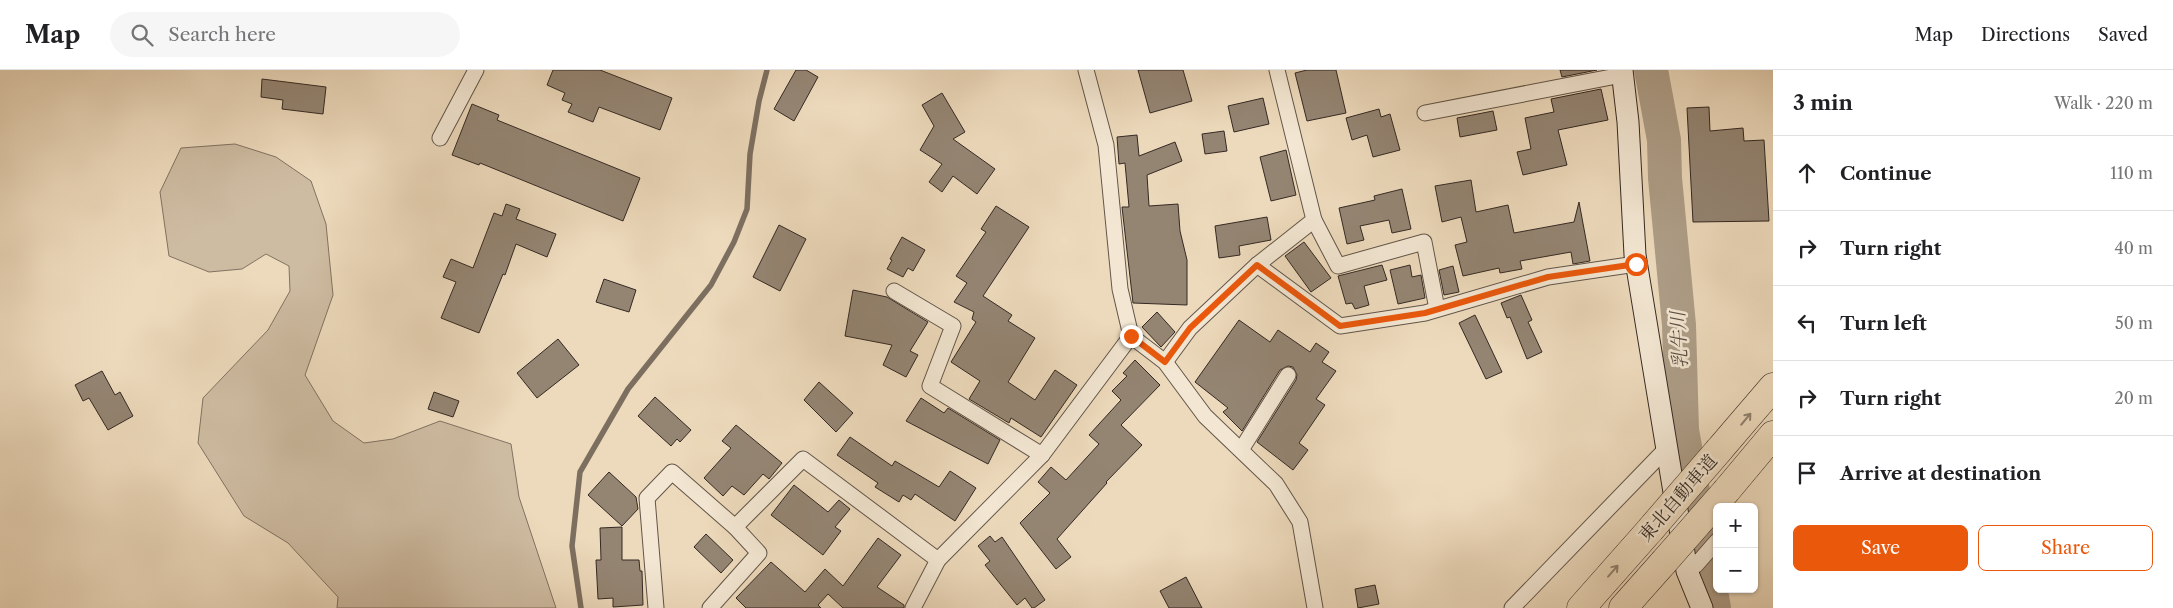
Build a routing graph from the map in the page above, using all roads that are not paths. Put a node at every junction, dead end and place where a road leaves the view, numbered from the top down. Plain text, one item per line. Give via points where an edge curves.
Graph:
1 (476, 70) edge
2 (1086, 70) edge
3 (1277, 70) edge
4 (1622, 72) edge
5 (1425, 114) dead end
6 (440, 138) dead end
7 (1314, 220) junction
8 (1636, 264) junction
9 (1257, 265) junction
10 (894, 291) dead end
11 (1437, 309) junction
12 (1131, 336) junction
13 (1165, 362) junction
14 (1288, 375) dead end
15 (1773, 387) edge
16 (1773, 435) edge
17 (1666, 449) junction
18 (1241, 450) junction
19 (1042, 456) junction
20 (735, 527) junction
21 (1713, 544) edge
22 (938, 560) junction
23 (1682, 566) junction
24 (656, 608) edge
25 (710, 608) edge
26 (913, 608) edge
27 (1315, 608) edge
28 (1512, 608) edge
29 (1581, 608) edge
30 (1623, 608) edge
31 (1702, 608) edge

1 - 6 street
2 - 12 street via 1106,145 1120,289
3 - 7 street
4 - 5 street
4 - 8 street
7 - 9 street
7 - 11 street via 1338,266 1424,242
8 - 11 street via 1548,277
8 - 17 street
9 - 11 street via 1340,326
9 - 13 street via 1190,328
10 - 19 street via 953,326 930,386
12 - 13 street
12 - 19 street
13 - 18 street via 1205,416
14 - 18 street
29 -> 15 highway, 東北自動車道, bridge
16 - 23 highway, 東北自動車道, bridge via 1727,490
17 - 23 street
17 - 28 street
18 - 27 street via 1276,484 1300,522
19 - 22 street
20 - 22 street via 803,459
20 - 24 street via 672,472 647,498
20 - 25 street via 759,553
21 - 23 street
22 - 26 street
23 - 30 highway, 東北自動車道
23 - 31 street

